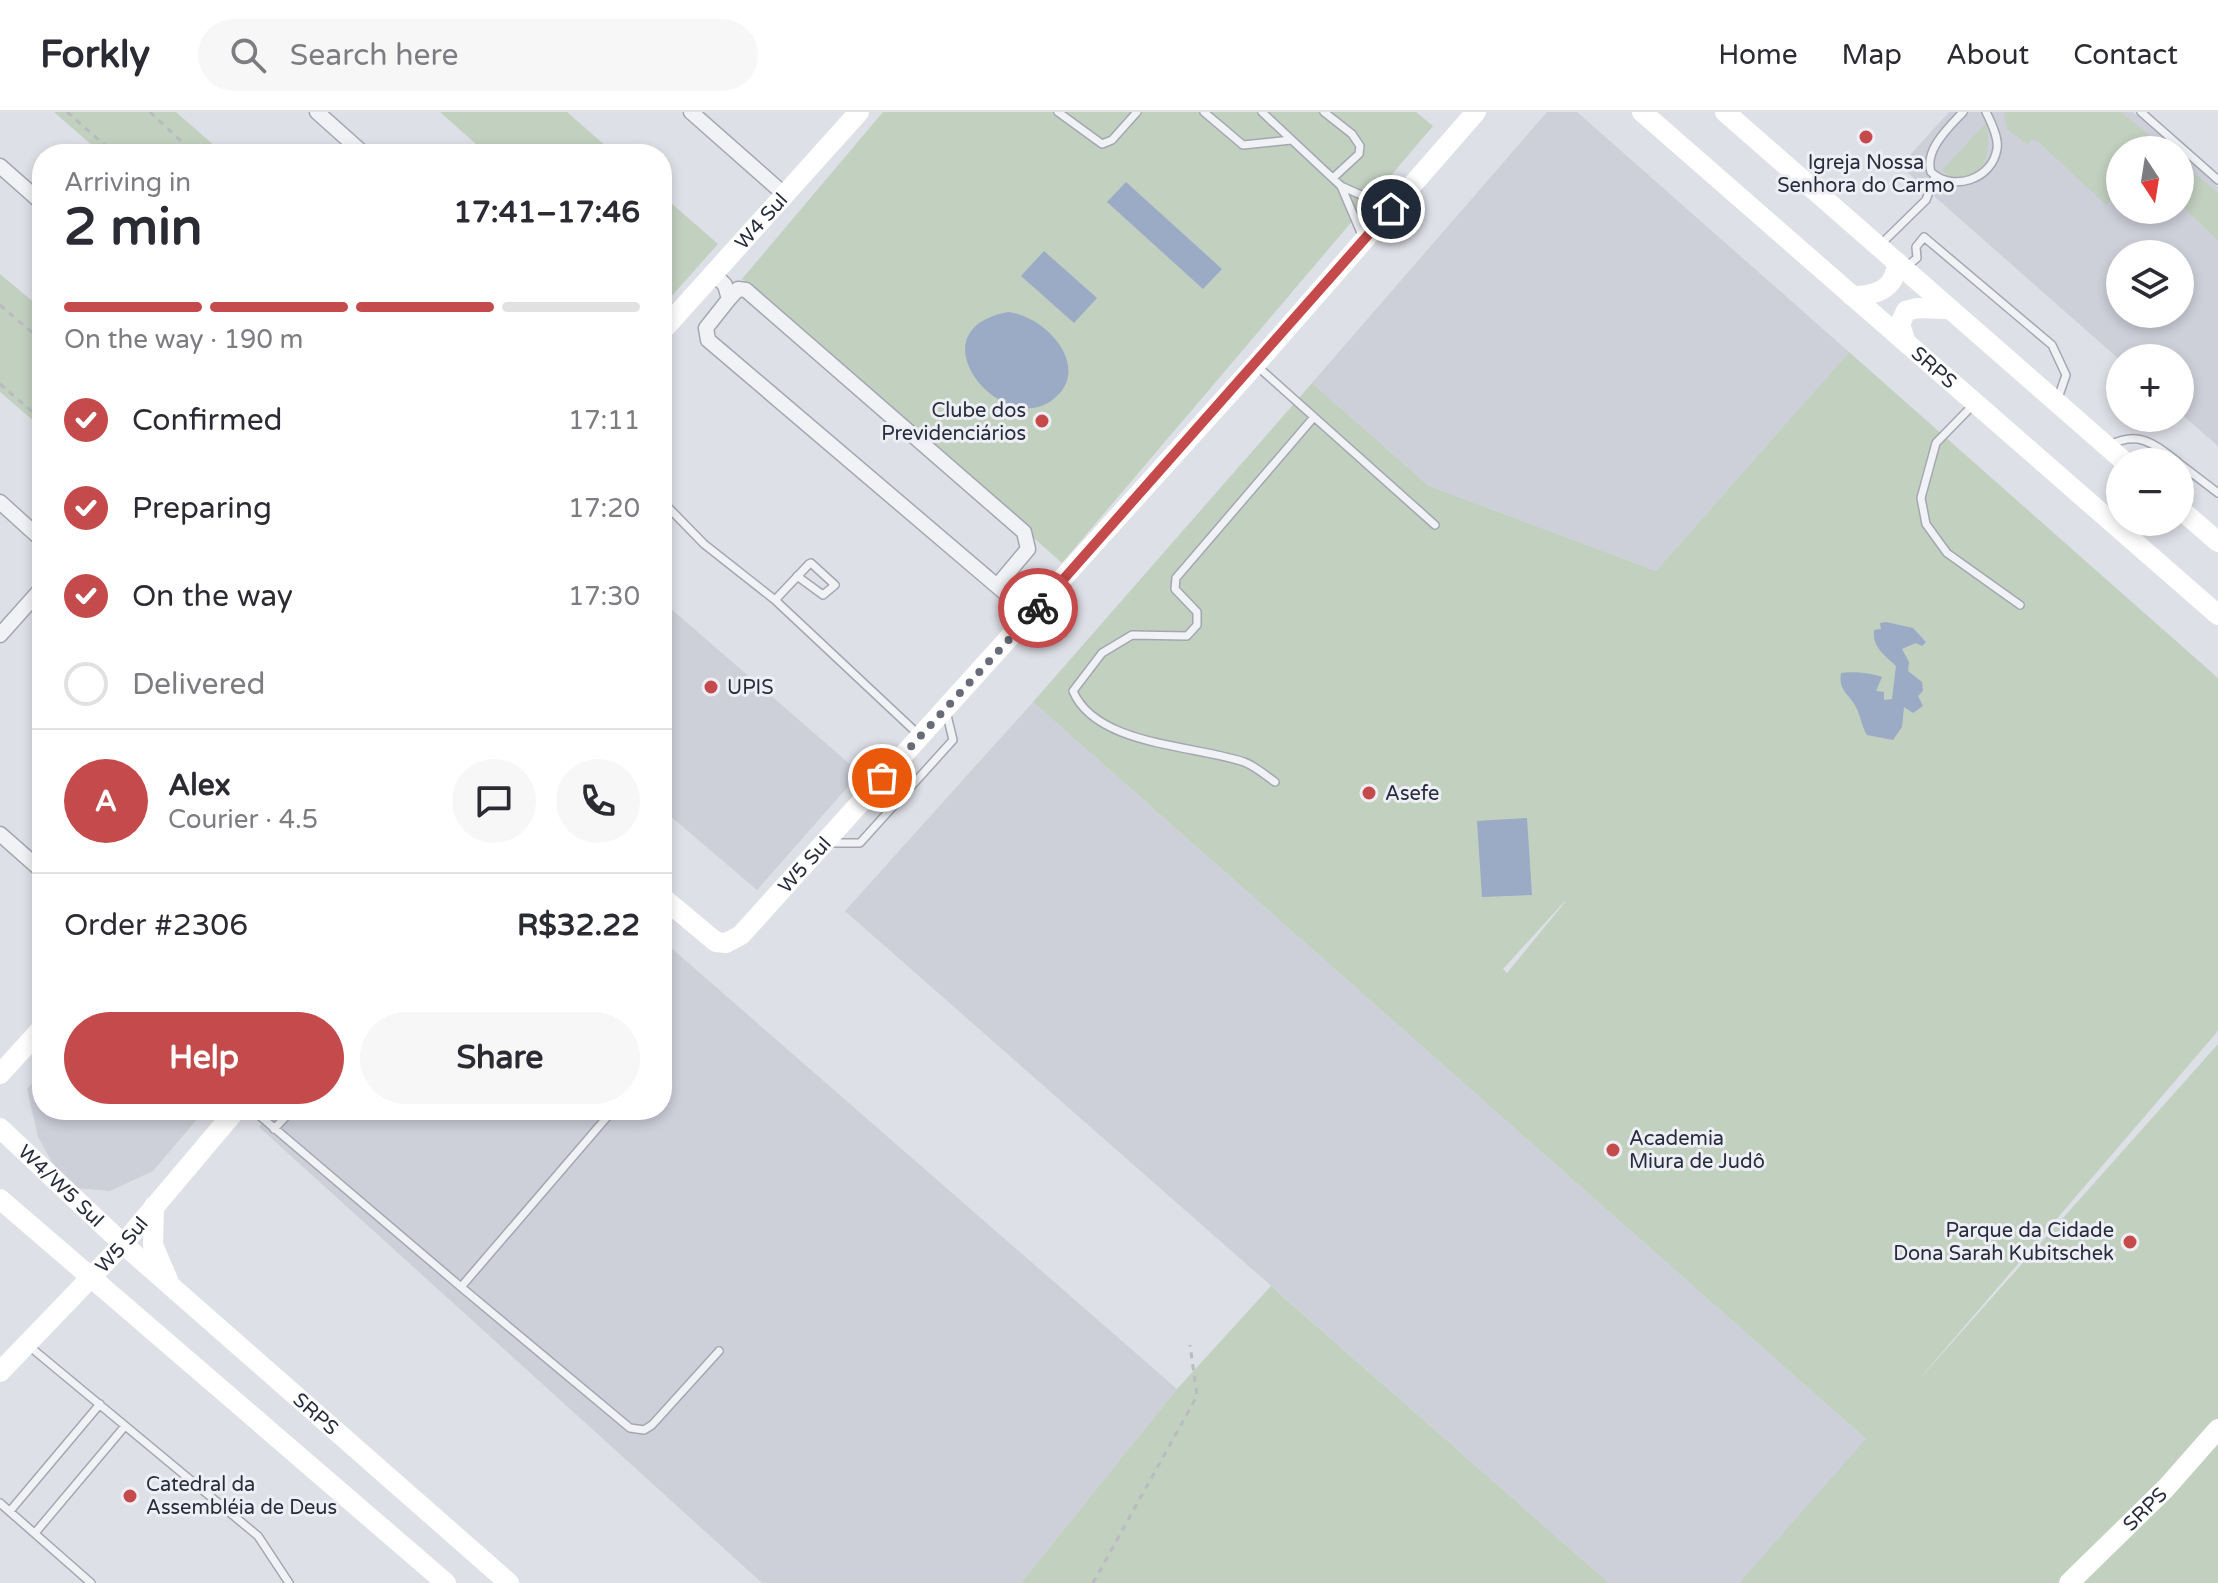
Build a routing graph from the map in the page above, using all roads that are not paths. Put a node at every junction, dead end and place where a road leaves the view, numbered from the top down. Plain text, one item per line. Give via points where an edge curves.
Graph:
1 (317, 112) edge
2 (691, 112) edge
3 (859, 112) edge
4 (1058, 112) edge
5 (1204, 112) edge
6 (1262, 112) edge
7 (1324, 112) edge
8 (1476, 112) edge
9 (1642, 112) edge
10 (1662, 112) edge
11 (1725, 112) edge
12 (1963, 112) edge
13 (1986, 112) edge
14 (2141, 112) edge
15 (1133, 113) edge
16 (1291, 140) junction
17 (353, 144) edge
18 (1684, 152) junction
19 (0, 166) edge
20 (1935, 176) junction
21 (1333, 178) junction
22 (2218, 180) edge
23 (1341, 186) junction
24 (32, 194) edge
25 (785, 195) junction
26 (1391, 209) junction
27 (1364, 239) junction
28 (1879, 246) junction
29 (1900, 266) junction
30 (713, 273) junction
31 (1852, 296) junction
32 (729, 299) junction
33 (1946, 309) junction
34 (672, 320) edge
35 (1905, 340) junction
36 (1255, 365) junction
37 (2056, 403) junction
38 (1973, 405) junction
39 (1314, 417) junction
40 (2106, 446) junction
41 (2108, 448) edge
42 (2159, 448) edge
43 (2194, 475) edge
44 (2218, 493) edge
45 (0, 502) edge
46 (672, 511) edge
47 (2194, 521) edge
48 (1435, 525) dead end
49 (32, 531) edge
50 (2218, 542) edge
51 (797, 576) junction
52 (997, 586) junction
53 (32, 599) edge
54 (775, 600) junction
55 (2020, 605) dead end
56 (1031, 615) junction
57 (2218, 615) edge
58 (0, 635) edge
59 (945, 709) junction
60 (920, 737) junction
61 (1275, 782) dead end
62 (0, 834) edge
63 (824, 843) junction
64 (32, 860) edge
65 (672, 905) edge
66 (32, 1039) edge
67 (0, 1074) edge
68 (227, 1120) edge
69 (264, 1120) edge
70 (282, 1120) edge
71 (604, 1120) edge
72 (0, 1128) edge
73 (274, 1129) junction
74 (0, 1199) edge
75 (154, 1206) junction
76 (123, 1244) junction
77 (91, 1279) junction
78 (169, 1283) junction
79 (461, 1287) junction
80 (26, 1343) junction
81 (719, 1351) dead end
82 (0, 1372) edge
83 (100, 1404) junction
84 (125, 1426) junction
85 (2218, 1429) edge
86 (0, 1503) edge
87 (10, 1511) junction
88 (35, 1533) junction
89 (2077, 1580) edge
90 (91, 1583) edge
91 (289, 1583) edge
92 (446, 1583) edge
93 (509, 1583) edge

1 - 17 street
2 - 25 street
3 - 25 main road, W4 Sul
4 - 15 lane via 1102,144 1112,140
5 - 16 lane via 1243,145
6 - 16 lane
7 - 21 lane via 1360,146 1359,154
8 - 26 main road, W5 Sul
9 - 18 main road
10 - 18 main road, SRPS
11 - 28 main road
12 - 20 lane via 1934,149 1929,167
13 - 20 lane via 1998,143 1992,163 1969,181
14 - 22 lane
16 - 21 lane
18 - 31 main road, SRPS
19 - 24 street
20 - 28 lane via 1926,200
21 - 23 lane
23 - 26 lane
23 - 27 lane
25 - 30 main road, W4 Sul
26 - 27 main road, W5 Sul
27 - 36 main road, W5 Sul
28 - 29 main road
29 - 31 main road via 1888,287
29 - 33 main road
29 - 37 lane via 1917,258 1916,247 1924,237 2052,345 2066,375
30 - 32 street
30 - 34 main road, W4 Sul
31 - 35 main road, SRPS
32 - 52 street via 706,328 708,340
32 - 52 street via 738,289 746,290 1024,532 1028,549
33 - 35 main road via 1906,311 1900,324
33 - 37 main road
35 - 38 main road, SRPS
36 - 39 lane
36 - 56 main road, W5 Sul
37 - 40 main road
38 - 55 lane via 1936,443 1921,498 1926,524 1947,553
38 - 57 main road, SRPS
39 - 48 lane
39 - 61 lane via 1176,578 1175,589 1197,612 1197,625 1187,636 1132,635 1102,653 1073,691 1080,707 1122,732 1248,763
40 - 41 main road
40 - 42 lane via 2138,436
43 - 44 lane
45 - 49 street
46 - 54 lane
47 - 50 main road
51 - 51 lane via 814,563 835,585 823,595
51 - 54 lane
52 - 56 street
53 - 58 street
54 - 60 lane
56 - 59 main road, W5 Sul
59 - 60 main road, W5 Sul
59 - 63 lane via 953,740 891,809 860,843
60 - 63 main road, W5 Sul
62 - 64 street
63 - 65 main road, W5 Sul via 734,941 716,942
66 - 67 main road
68 - 75 main road, W5 Sul
69 - 73 lane
70 - 73 lane
71 - 79 lane
72 - 76 main road, W4/W5 Sul
73 - 79 lane
74 - 77 main road
75 - 76 main road, W5 Sul
75 - 78 main road via 153,1245
76 - 77 main road, W5 Sul
76 - 78 main road, SRPS
77 - 80 main road, W5 Sul
77 - 92 main road
78 - 93 main road, SRPS
79 - 81 lane via 630,1428 652,1425
80 - 82 main road, W5 Sul
80 - 83 lane
83 - 84 lane
83 - 87 lane
84 - 88 lane
84 - 91 lane via 258,1536
85 - 89 main road, SRPS
86 - 87 lane
87 - 88 lane
88 - 90 lane

